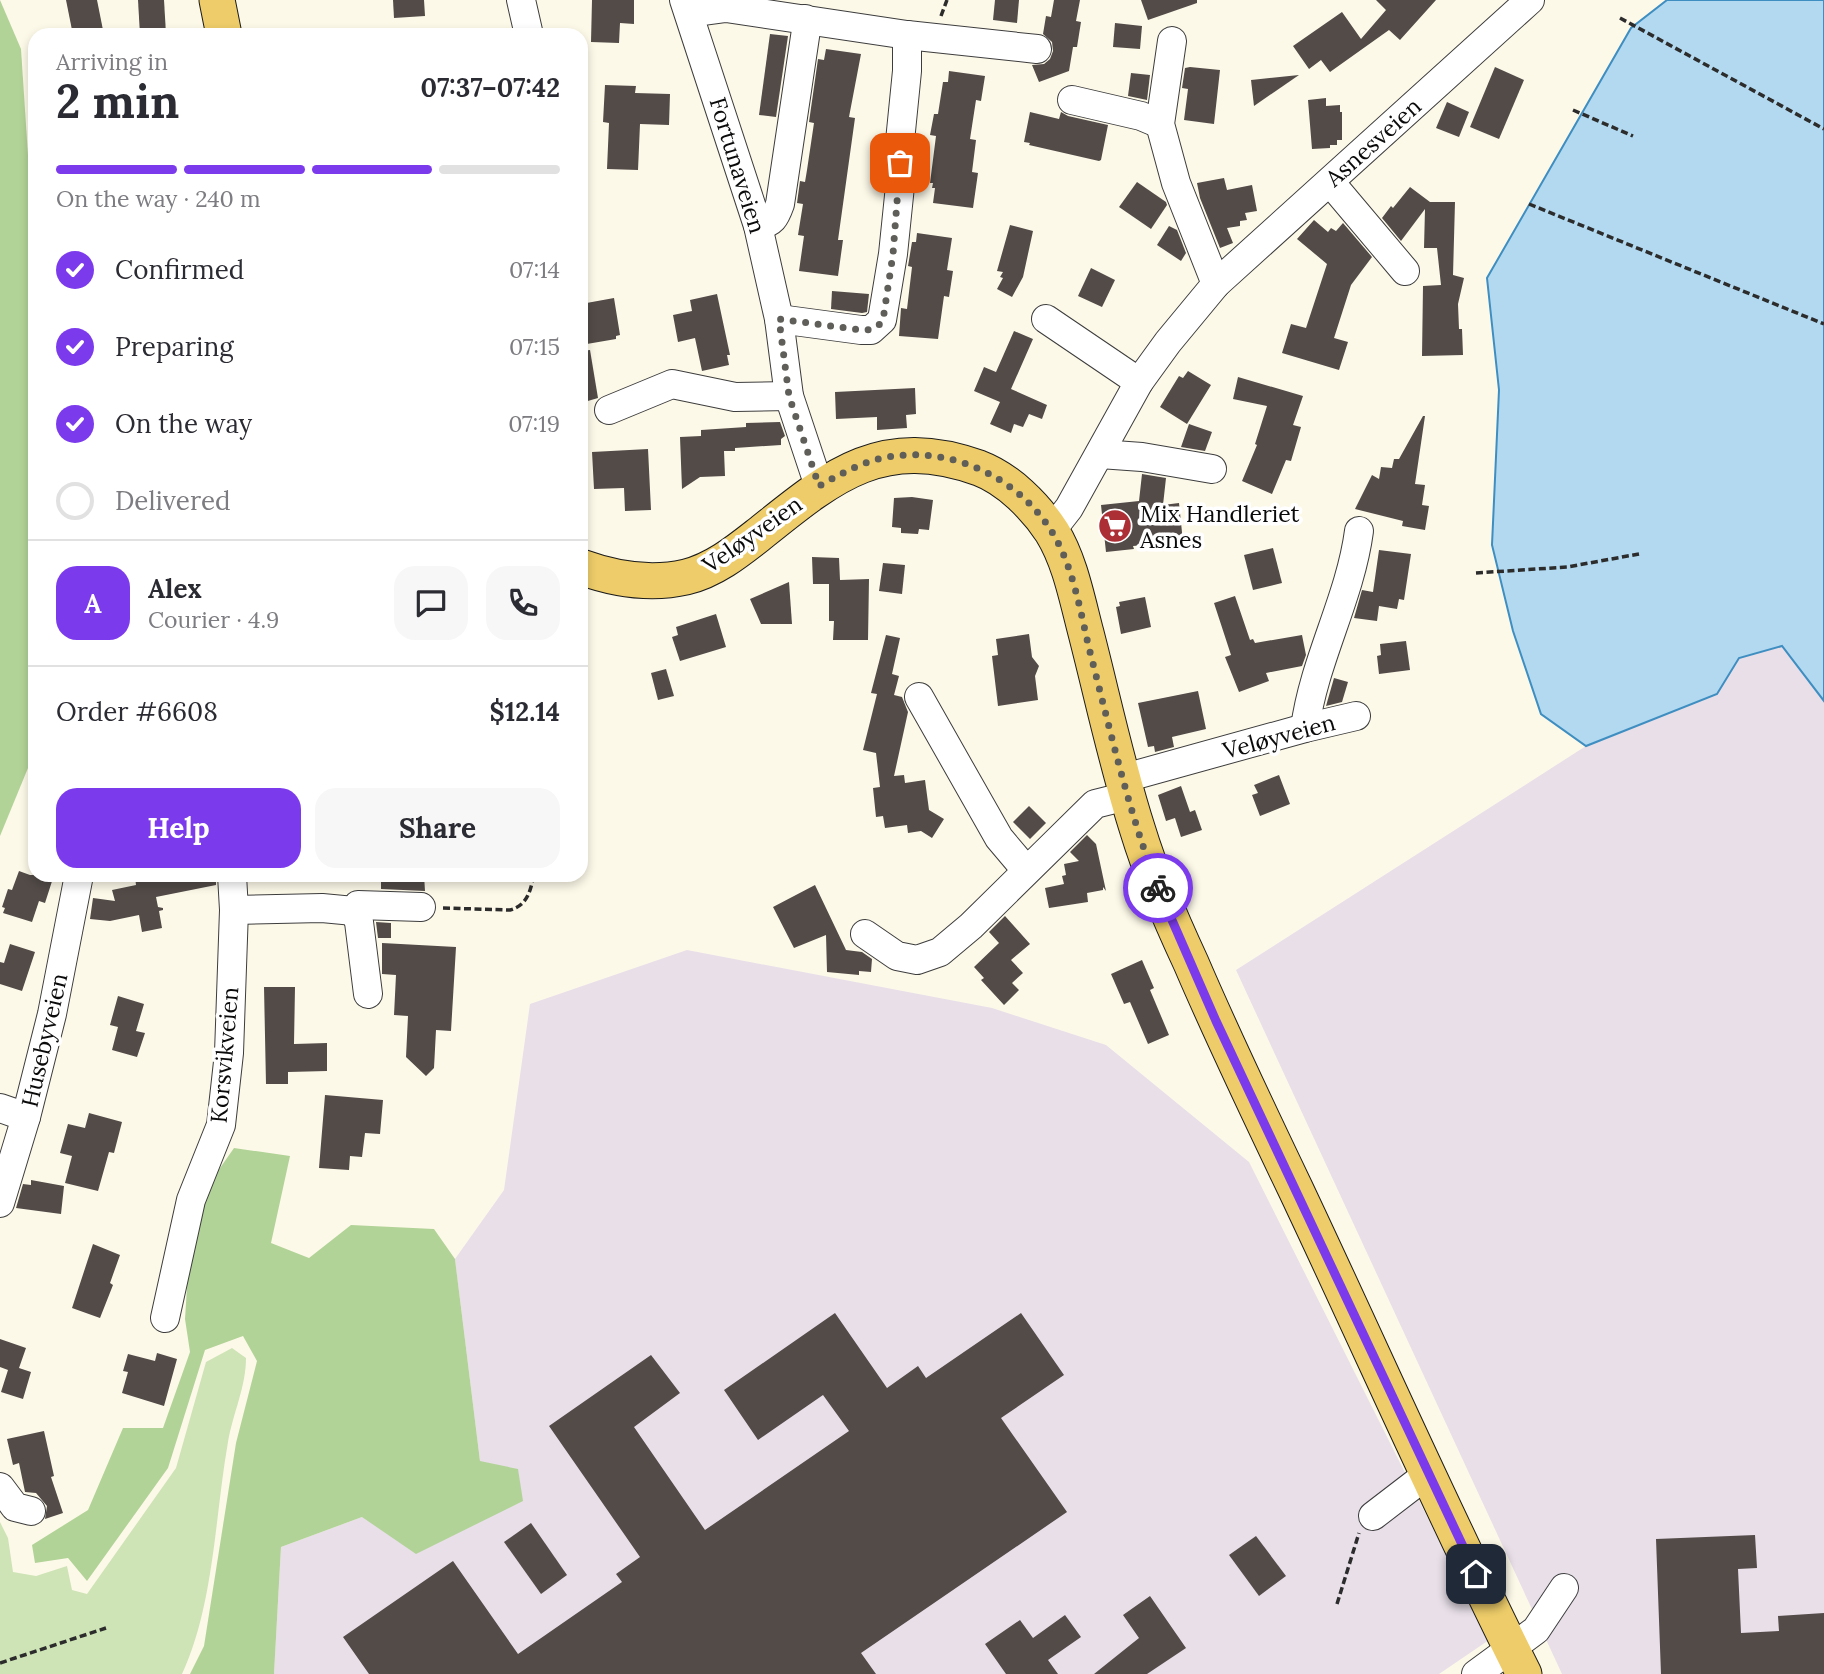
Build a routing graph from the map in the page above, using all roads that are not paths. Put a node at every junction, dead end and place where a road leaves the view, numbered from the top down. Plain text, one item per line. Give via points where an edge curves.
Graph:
1 (217, 0) edge
2 (521, 0) edge
3 (1530, 0) edge
4 (687, 6) edge
5 (806, 19) junction
6 (223, 28) edge
7 (527, 28) edge
8 (908, 35) junction
9 (1172, 41) dead end
10 (1037, 49) dead end
11 (1072, 100) dead end
12 (1160, 124) junction
13 (1330, 182) junction
14 (758, 226) junction
15 (1405, 271) dead end
16 (1216, 284) junction
17 (779, 319) junction
18 (1046, 319) dead end
19 (1139, 383) junction
20 (789, 396) junction
21 (610, 410) dead end
22 (1100, 454) junction
23 (1212, 469) dead end
24 (819, 486) junction
25 (1051, 531) junction
26 (1359, 531) dead end
27 (588, 570) edge
28 (919, 697) dead end
29 (1356, 716) dead end
30 (1305, 728) junction
31 (1124, 788) junction
32 (1026, 870) junction
33 (78, 882) edge
34 (232, 882) edge
35 (421, 907) road end
36 (233, 910) junction
37 (354, 911) junction
38 (864, 934) dead end
39 (368, 995) dead end
40 (13, 1112) edge
41 (0, 1203) edge
42 (165, 1318) dead end
43 (1429, 1473) junction
44 (0, 1487) edge
45 (31, 1511) dead end
46 (1373, 1516) road end
47 (1564, 1588) dead end
48 (1518, 1662) edge
49 (1476, 1674) edge

1 - 6 main road
2 - 7 street
3 - 13 street, Asnesveien
4 - 5 street, Fortunaveien
4 - 14 street, Fortunaveien
5 - 8 street, Fortunaveien
5 - 14 street via 780,204 771,223
8 - 10 street, Fortunaveien
8 - 17 street via 900,186 883,320 871,330 861,330
9 - 12 street
11 - 12 street
12 - 16 street via 1176,183
13 - 15 street
13 - 16 street, Asnesveien
14 - 17 street, Fortunaveien
16 - 19 street, Asnesveien
17 - 20 street, Fortunaveien
18 - 19 street
19 - 22 street, Asnesveien
20 - 21 street via 735,397 672,384
20 - 24 street, Fortunaveien
22 - 23 street
22 - 25 street, Asnesveien
24 - 25 main road, Veløyveien via 886,457 918,454 957,461 986,471 1013,488
24 - 27 main road, Veløyveien via 716,565 688,577 631,579
25 - 31 main road, Veløyveien via 1077,602
26 - 30 street via 1309,698
28 - 32 street via 999,838
29 - 30 street, Veløyveien
30 - 31 street, Veløyveien
31 - 32 street via 1095,804
31 - 43 main road, Veløyveien via 1144,852 1205,996
32 - 38 street via 940,952 917,960 897,956
33 - 40 street, Husebyveien via 51,1014
34 - 36 street, Korsvikveien
35 - 37 street via 358,905
36 - 37 street
36 - 42 street, Korsvikveien via 229,1053 221,1125 191,1200
37 - 39 street
40 - 41 street, Husebyveien
43 - 46 street
43 - 48 main road, Veløyveien
44 - 45 street via 15,1507
47 - 48 street
48 - 49 street

